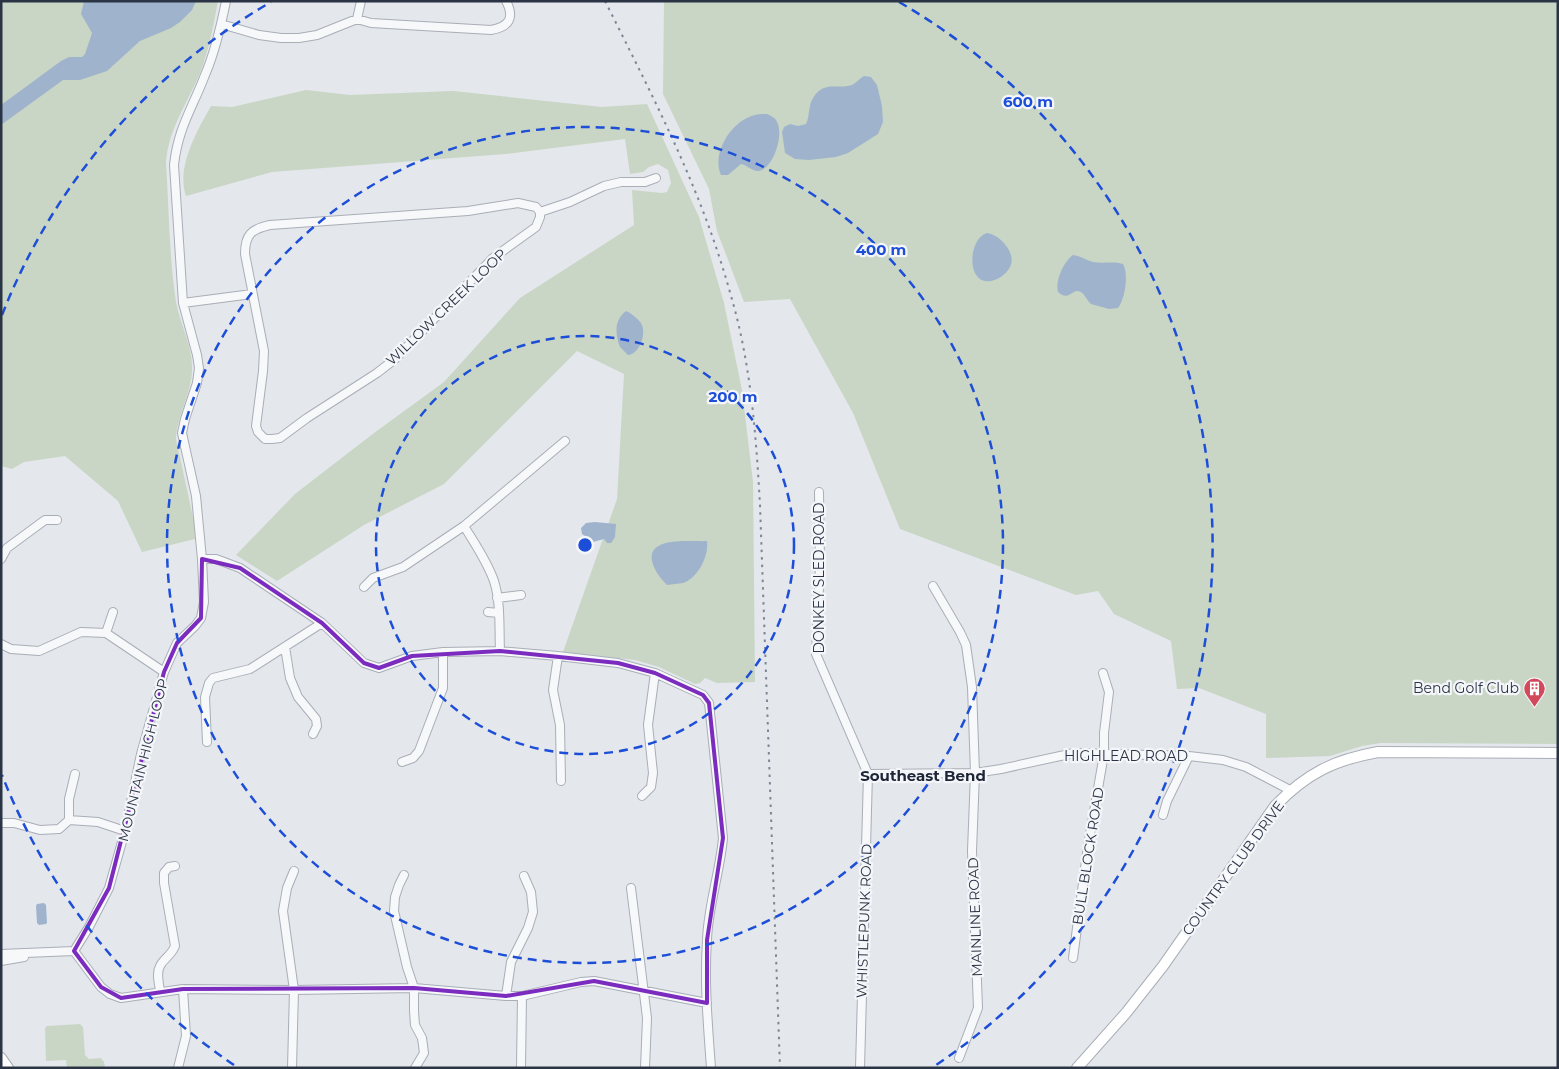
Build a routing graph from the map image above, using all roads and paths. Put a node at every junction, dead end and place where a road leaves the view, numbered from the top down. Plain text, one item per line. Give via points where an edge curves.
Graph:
1 (226, 1) edge
2 (362, 1) edge
3 (506, 1) edge
4 (357, 19) junction
5 (221, 24) junction
6 (656, 178) dead end
7 (540, 212) junction
8 (252, 294) junction
9 (183, 303) junction
10 (565, 441) dead end
11 (819, 492) dead end
12 (57, 520) dead end
13 (464, 526) junction
14 (202, 558) junction
15 (1, 559) edge
16 (933, 586) dead end
17 (364, 587) dead end
18 (521, 595) dead end
19 (497, 598) junction
20 (113, 612) dead end
21 (488, 612) dead end
22 (499, 613) junction
23 (322, 623) junction
24 (106, 633) junction
25 (1, 644) edge
26 (286, 647) junction
27 (500, 651) junction
28 (442, 652) junction
29 (558, 656) junction
30 (164, 672) junction
31 (655, 673) junction
32 (1103, 673) dead end
33 (313, 734) dead end
34 (207, 742) dead end
35 (1558, 753) edge
36 (1104, 754) junction
37 (1189, 756) junction
38 (402, 762) dead end
39 (975, 773) junction
40 (75, 774) dead end
41 (868, 774) junction
42 (561, 781) dead end
43 (1290, 790) junction
44 (642, 796) dead end
45 (1163, 815) dead end
46 (69, 820) junction
47 (1, 823) edge
48 (126, 831) junction
49 (175, 866) dead end
50 (294, 871) dead end
51 (404, 875) dead end
52 (524, 876) dead end
53 (631, 888) dead end
54 (74, 951) junction
55 (1, 954) edge
56 (33, 954) junction
57 (1073, 958) dead end
58 (1, 962) edge
59 (414, 988) junction
60 (183, 989) junction
61 (294, 990) junction
62 (644, 990) junction
63 (160, 991) junction
64 (506, 996) junction
65 (522, 996) junction
66 (707, 1003) junction
67 (1, 1058) edge
68 (959, 1058) dead end
69 (8, 1068) edge
70 (178, 1068) edge
71 (292, 1068) edge
72 (415, 1068) edge
73 (522, 1068) edge
74 (645, 1068) edge
75 (711, 1068) edge
76 (860, 1068) edge
77 (1077, 1068) edge

1 - 5 street, MOUNTAIN HIGH LOOP
2 - 4 street
3 - 4 street via 509,20 506,25 491,30 370,23
4 - 5 street via 299,38 259,35
5 - 9 street, MOUNTAIN HIGH LOOP via 211,62 176,146 174,194
6 - 7 street via 604,186
7 - 8 street, WILLOW CREEK LOOP via 536,207 518,203 468,211 263,226 248,235 245,242
7 - 8 street, WILLOW CREEK LOOP via 536,227 493,258 395,359 280,438 272,440 261,436 256,426 264,351
8 - 9 street
9 - 14 street, MOUNTAIN HIGH LOOP via 199,368 182,433 196,496
10 - 13 street
11 - 41 street, DONKEY SLED ROAD via 816,654
12 - 15 street via 45,520 7,548
13 - 17 street via 403,567 373,578
13 - 19 street via 485,560
14 - 23 street via 216,559 240,568
14 - 30 street, MOUNTAIN HIGH LOOP via 204,602 201,618 177,643
16 - 39 street, MAINLINE ROAD via 966,645 972,687
18 - 19 street
19 - 22 street
20 - 24 street
21 - 22 street
22 - 27 street
23 - 26 street
23 - 28 street via 364,663 379,668 412,656
24 - 25 street via 81,632 38,651 11,649
24 - 30 street
26 - 33 street via 290,678 298,697 316,719
26 - 34 street via 250,669 213,678 208,683 205,696
27 - 28 street
27 - 29 street
28 - 38 street via 443,688 419,751 413,758
29 - 31 street via 618,663
29 - 42 street via 553,690 560,725
30 - 48 street, MOUNTAIN HIGH LOOP
31 - 44 street via 648,725 653,773 651,787
31 - 66 street via 703,695 709,703 723,838 707,940
32 - 36 street, BULL BLOCK ROAD via 1110,692
35 - 43 street, COUNTRY CLUB DRIVE via 1378,752 1327,766
36 - 37 street, HIGHLEAD ROAD
36 - 39 street, HIGHLEAD ROAD via 1066,754
36 - 57 street, BULL BLOCK ROAD
37 - 43 street, HIGHLEAD ROAD via 1223,760 1246,767
37 - 45 street
39 - 41 street, HIGHLEAD ROAD
39 - 68 street, MAINLINE ROAD via 972,851 978,1008
40 - 46 street via 69,799
41 - 76 street, WHISTLEPUNK ROAD
43 - 77 street, COUNTRY CLUB DRIVE via 1275,806 1126,1013
46 - 47 street via 59,829 40,830
46 - 48 street via 98,822
48 - 54 street, MOUNTAIN HIGH LOOP via 109,888
49 - 63 street via 164,872 175,946 160,966
50 - 61 street via 286,888 283,911
51 - 59 street via 395,897 394,911
52 - 64 street via 531,892 533,912 511,962
53 - 62 street
54 - 56 street
54 - 63 street via 110,994 121,998
55 - 56 street
56 - 58 street
59 - 61 street
59 - 64 street
59 - 72 street via 416,1025 424,1052
60 - 61 street
60 - 63 street
60 - 70 street via 186,1036
61 - 71 street
62 - 65 street via 594,981
62 - 66 street
62 - 74 street via 647,1018
64 - 65 street
65 - 73 street
66 - 75 street
67 - 69 street

